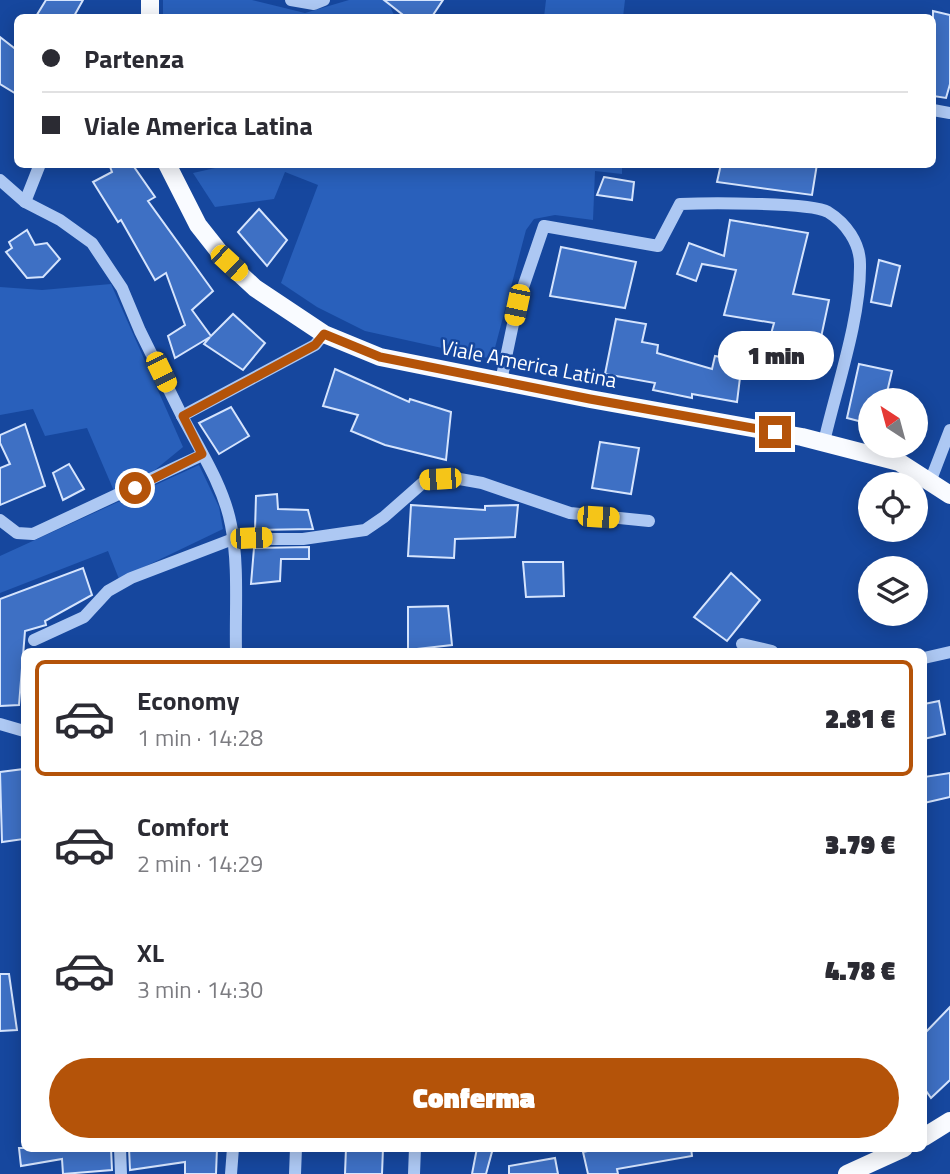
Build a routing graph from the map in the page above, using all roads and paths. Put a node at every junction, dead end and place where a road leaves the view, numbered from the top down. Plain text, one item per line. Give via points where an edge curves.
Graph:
1 (291, 0) edge
2 (324, 0) edge
3 (38, 168) edge
4 (169, 168) edge
5 (0, 180) edge
6 (25, 202) junction
7 (324, 334) junction
8 (501, 381) junction
9 (183, 416) junction
10 (950, 430) edge
11 (824, 442) junction
12 (202, 454) junction
13 (930, 482) junction
14 (950, 495) edge
15 (0, 520) edge
16 (649, 521) dead end
17 (233, 539) junction
18 (34, 639) dead end
19 (742, 644) dead end
20 (236, 648) edge
21 (759, 648) edge
22 (950, 652) edge
23 (927, 657) edge
24 (0, 724) edge
25 (21, 730) edge
26 (950, 1121) edge
27 (927, 1136) edge
28 (120, 1152) edge
29 (233, 1152) edge
30 (296, 1152) edge
31 (415, 1152) edge
32 (895, 1152) edge
33 (121, 1174) edge
34 (231, 1174) edge
35 (295, 1174) edge
36 (414, 1174) edge
37 (847, 1174) edge

1 - 2 street via 314,4
3 - 6 street
4 - 7 main road, Viale America Latina via 198,225 229,263 255,288
5 - 6 street
6 - 9 street via 92,243 122,288
7 - 8 main road, Viale America Latina via 380,357
7 - 9 street via 315,345
8 - 11 main road, Viale America Latina
8 - 11 street via 517,305 544,226 658,246 680,204 729,202 827,211 851,232 861,262 856,306
9 - 12 street
10 - 13 street
11 - 13 main road, Viale America Latina via 899,462
12 - 15 street via 33,534 17,533
12 - 17 street via 218,485
13 - 14 main road, Viale America Latina
16 - 17 street via 570,513 454,478 426,480 365,530 303,539
17 - 18 street via 131,578 108,591 83,617
17 - 20 street
19 - 21 street
22 - 23 street
24 - 25 street
26 - 27 main road
28 - 33 street
29 - 34 street
30 - 35 street
31 - 36 street
32 - 37 main road

